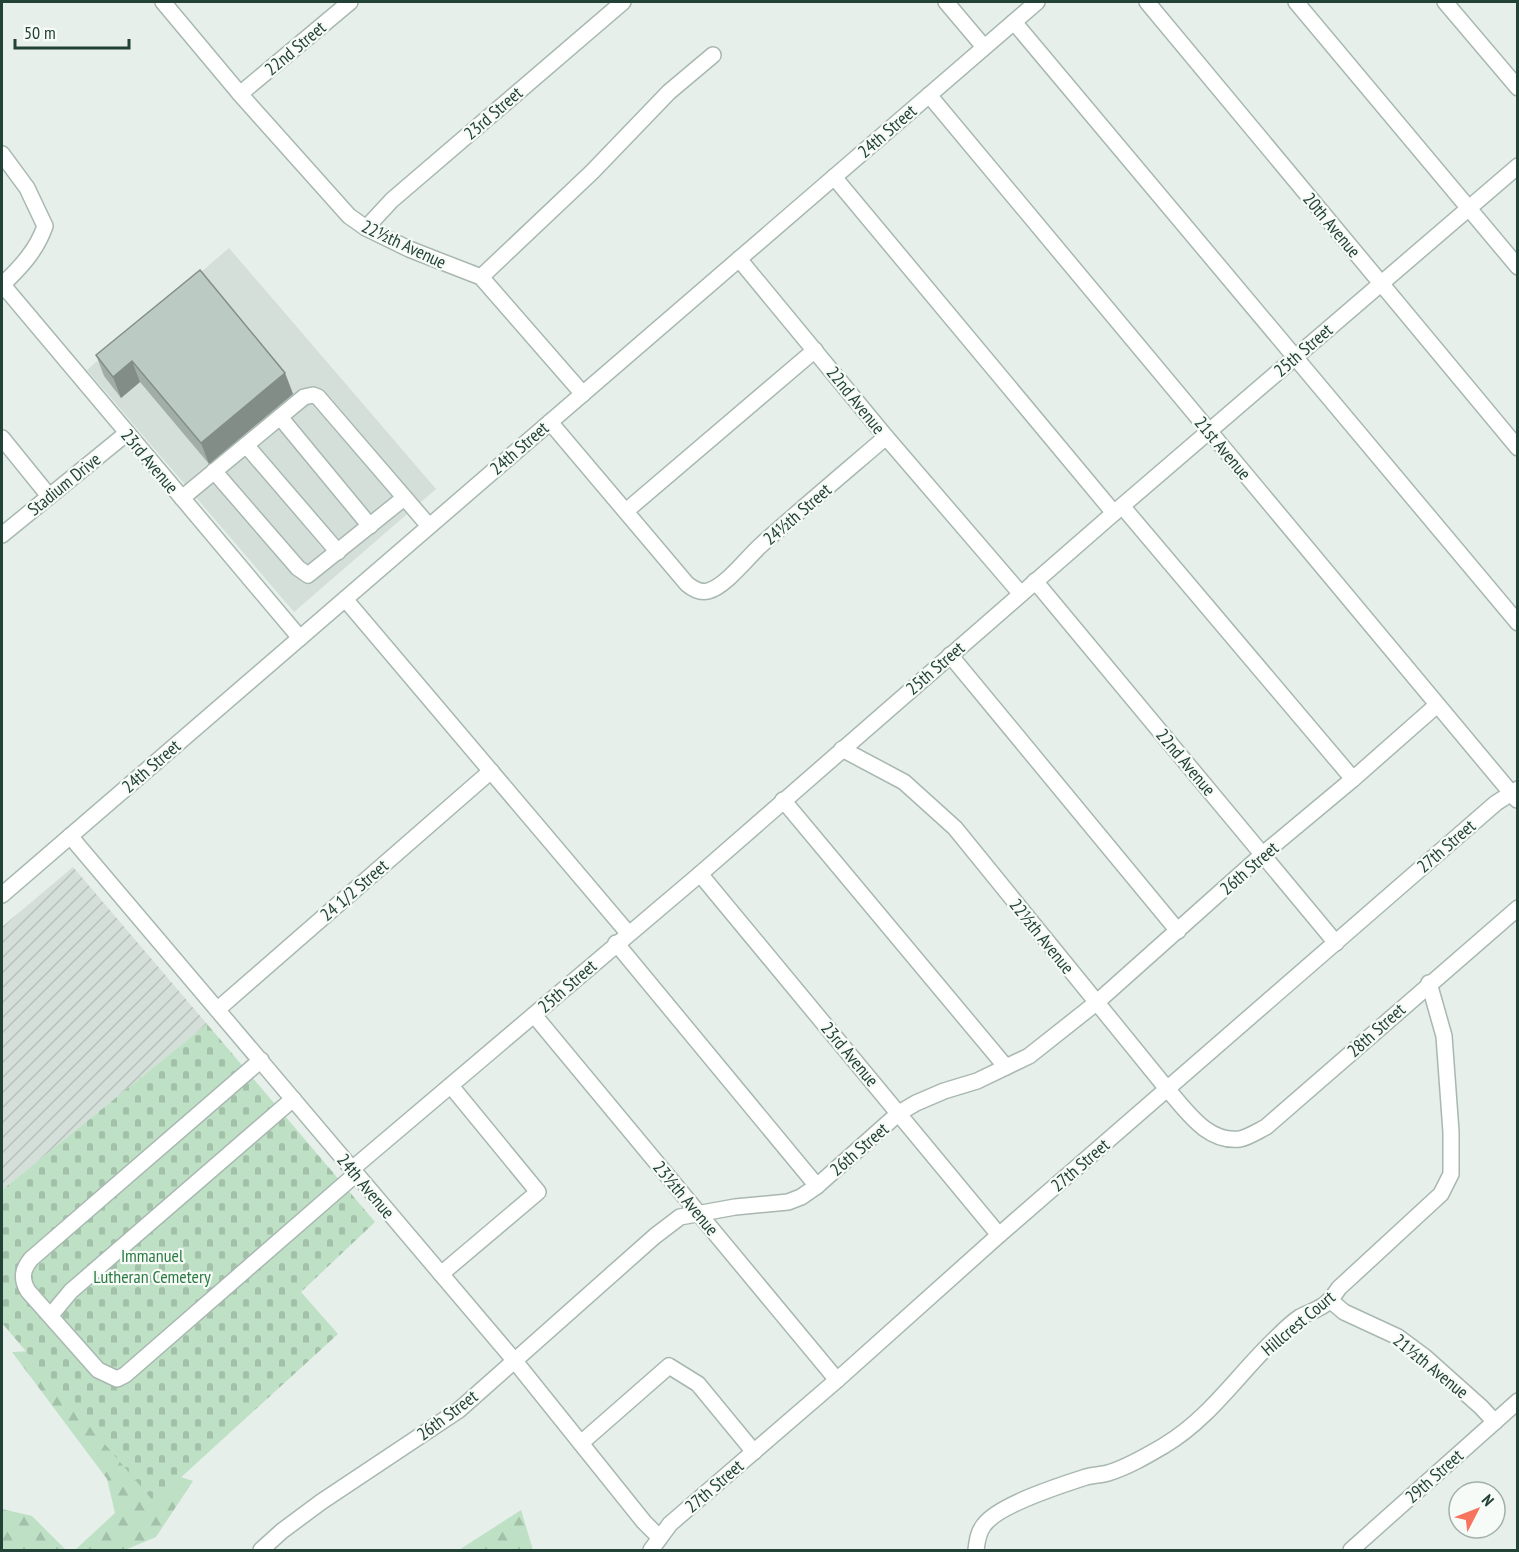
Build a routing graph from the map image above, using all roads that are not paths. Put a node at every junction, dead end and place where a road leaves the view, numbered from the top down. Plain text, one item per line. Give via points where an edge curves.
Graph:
1 (163, 2) edge
2 (350, 2) edge
3 (622, 2) edge
4 (946, 2) edge
5 (1037, 2) edge
6 (1147, 2) edge
7 (1296, 2) edge
8 (1445, 2) edge
9 (1014, 22) junction
10 (984, 47) junction
11 (713, 55) dead end
12 (1518, 88) edge
13 (240, 94) junction
14 (929, 95) junction
15 (2, 154) edge
16 (1518, 166) edge
17 (834, 177) junction
18 (1469, 209) junction
19 (366, 228) junction
20 (739, 259) junction
21 (1518, 267) edge
22 (481, 277) junction
23 (1380, 283) junction
24 (2, 285) edge
25 (815, 350) junction
26 (1295, 358) junction
27 (583, 394) junction
28 (280, 417) junction
29 (550, 422) junction
30 (1209, 431) junction
31 (127, 433) junction
32 (886, 437) junction
33 (2, 438) edge
34 (246, 445) junction
35 (1518, 448) edge
36 (214, 471) junction
37 (49, 496) junction
38 (182, 498) junction
39 (404, 498) junction
40 (1118, 510) junction
41 (626, 511) junction
42 (370, 526) junction
43 (429, 526) junction
44 (2, 536) edge
45 (338, 552) junction
46 (1035, 581) junction
47 (1021, 594) junction
48 (345, 599) junction
49 (1518, 623) edge
50 (300, 638) junction
51 (950, 655) junction
52 (1437, 705) junction
53 (842, 749) junction
54 (491, 771) junction
55 (1353, 779) junction
56 (1516, 794) edge
57 (783, 800) junction
58 (70, 836) junction
59 (1263, 854) junction
60 (700, 874) junction
61 (2, 895) edge
62 (1518, 908) edge
63 (1178, 931) junction
64 (622, 938) junction
65 (1336, 943) junction
66 (1429, 983) junction
67 (1096, 1003) junction
68 (218, 1009) junction
69 (534, 1015) junction
70 (261, 1060) junction
71 (1006, 1067) junction
72 (451, 1086) junction
73 (1168, 1090) junction
74 (293, 1099) junction
75 (899, 1113) junction
76 (1228, 1138) joint
77 (354, 1171) junction
78 (817, 1186) junction
79 (699, 1213) junction
80 (999, 1235) junction
81 (441, 1274) junction
82 (1331, 1300) junction
83 (51, 1315) junction
84 (514, 1360) junction
85 (837, 1380) junction
86 (1518, 1401) edge
87 (1495, 1422) junction
88 (581, 1443) junction
89 (754, 1452) junction
90 (655, 1544) edge
91 (1358, 1548) edge
92 (261, 1551) edge
93 (976, 1551) edge

1 - 13 street, 22½th Avenue
2 - 13 street, 22nd Street
3 - 19 street, 23rd Street via 392,200
4 - 10 street
5 - 9 street, 24th Street
6 - 23 street, 20th Avenue
7 - 18 street
8 - 12 street
9 - 10 street, 24th Street
9 - 26 street
10 - 14 street, 24th Street
11 - 22 street via 669,92 592,172
13 - 19 street, 22½th Avenue via 335,202
14 - 17 street, 24th Street
14 - 30 street, 21st Avenue
15 - 24 street via 27,188 45,226 40,242
16 - 18 street, 25th Street
17 - 20 street, 24th Street
17 - 40 street
18 - 21 street
18 - 23 street, 25th Street
19 - 22 street, 22½th Avenue
20 - 25 street, 22nd Avenue
20 - 27 street, 24th Street
22 - 27 street, 22½th Avenue
23 - 26 street, 25th Street
23 - 35 street, 20th Avenue
24 - 31 street, 23rd Avenue
25 - 32 street, 22nd Avenue
25 - 41 street
26 - 30 street, 25th Street
26 - 49 street
27 - 29 street, 24th Street
28 - 34 street
28 - 39 street via 304,397 318,398
28 - 42 street
29 - 41 street
29 - 43 street, 24th Street
30 - 40 street, 25th Street
30 - 52 street, 21st Avenue
31 - 37 street, Stadium Drive
31 - 38 street, 23rd Avenue
32 - 41 street, 24½th Street via 723,582 708,591 687,584
32 - 47 street, 22nd Avenue
33 - 37 street
34 - 36 street
34 - 45 street
36 - 38 street
36 - 45 street via 302,573 312,573
37 - 44 street, Stadium Drive
38 - 50 street, 23rd Avenue
39 - 42 street
39 - 43 street
40 - 46 street, 25th Street
40 - 55 street
42 - 45 street
43 - 48 street, 24th Street
46 - 47 street, 25th Street
46 - 59 street, 22nd Avenue
47 - 51 street, 25th Street
48 - 50 street, 24th Street
48 - 54 street
50 - 58 street, 24th Street
51 - 53 street, 25th Street
51 - 63 street
52 - 55 street, 26th Street
52 - 56 street, 21st Avenue
53 - 57 street, 25th Street
53 - 67 street, 22½th Avenue via 904,782 955,828
54 - 64 street
54 - 68 street, 24 1/2 Street
55 - 59 street, 26th Street
56 - 65 street, 27th Street via 1496,803
57 - 60 street, 25th Street
57 - 71 street
58 - 61 street, 24th Street
58 - 68 street, 24th Avenue
59 - 63 street, 26th Street
59 - 65 street, 22nd Avenue
60 - 64 street, 25th Street
60 - 75 street, 23rd Avenue
62 - 66 street, 28th Street
63 - 67 street, 26th Street
64 - 69 street, 25th Street
64 - 78 street
65 - 73 street, 27th Street
66 - 76 street, 28th Street via 1266,1127 1240,1138
66 - 82 street, Hillcrest Court via 1444,1036 1451,1174 1441,1194 1339,1288
67 - 71 street, 26th Street via 1029,1056
67 - 73 street, 22½th Avenue
68 - 70 street, 24th Avenue
69 - 72 street, 25th Street
69 - 79 street, 23½th Avenue
70 - 74 street, 24th Avenue
70 - 83 street via 25,1266 24,1284
71 - 75 street, 26th Street via 927,1097
72 - 77 street, 25th Street
72 - 81 street via 538,1192
73 - 76 street, 22½th Avenue via 1196,1121 1210,1132
73 - 80 street, 27th Street
74 - 77 street, 24th Avenue
74 - 83 street via 71,1291
75 - 78 street, 26th Street
75 - 80 street, 23rd Avenue
77 - 81 street, 24th Avenue
77 - 83 street, 25th Street via 117,1379 98,1370
78 - 79 street, 26th Street via 788,1202
79 - 84 street, 26th Street via 670,1223
79 - 85 street, 23½th Avenue
80 - 85 street, 27th Street
81 - 84 street, 24th Avenue
82 - 87 street, 21½th Avenue via 1344,1312 1398,1337 1425,1357
82 - 93 street, Hillcrest Court via 1299,1318 1275,1338 1185,1431 1128,1465 1004,1508 984,1524
84 - 88 street, 24th Avenue
84 - 92 street, 26th Street via 459,1410 313,1507
85 - 89 street, 27th Street
86 - 87 street, 29th Street
87 - 91 street, 29th Street
88 - 89 street via 669,1366 698,1384
88 - 90 street, 24th Avenue via 644,1522
89 - 90 street, 27th Street via 670,1524

